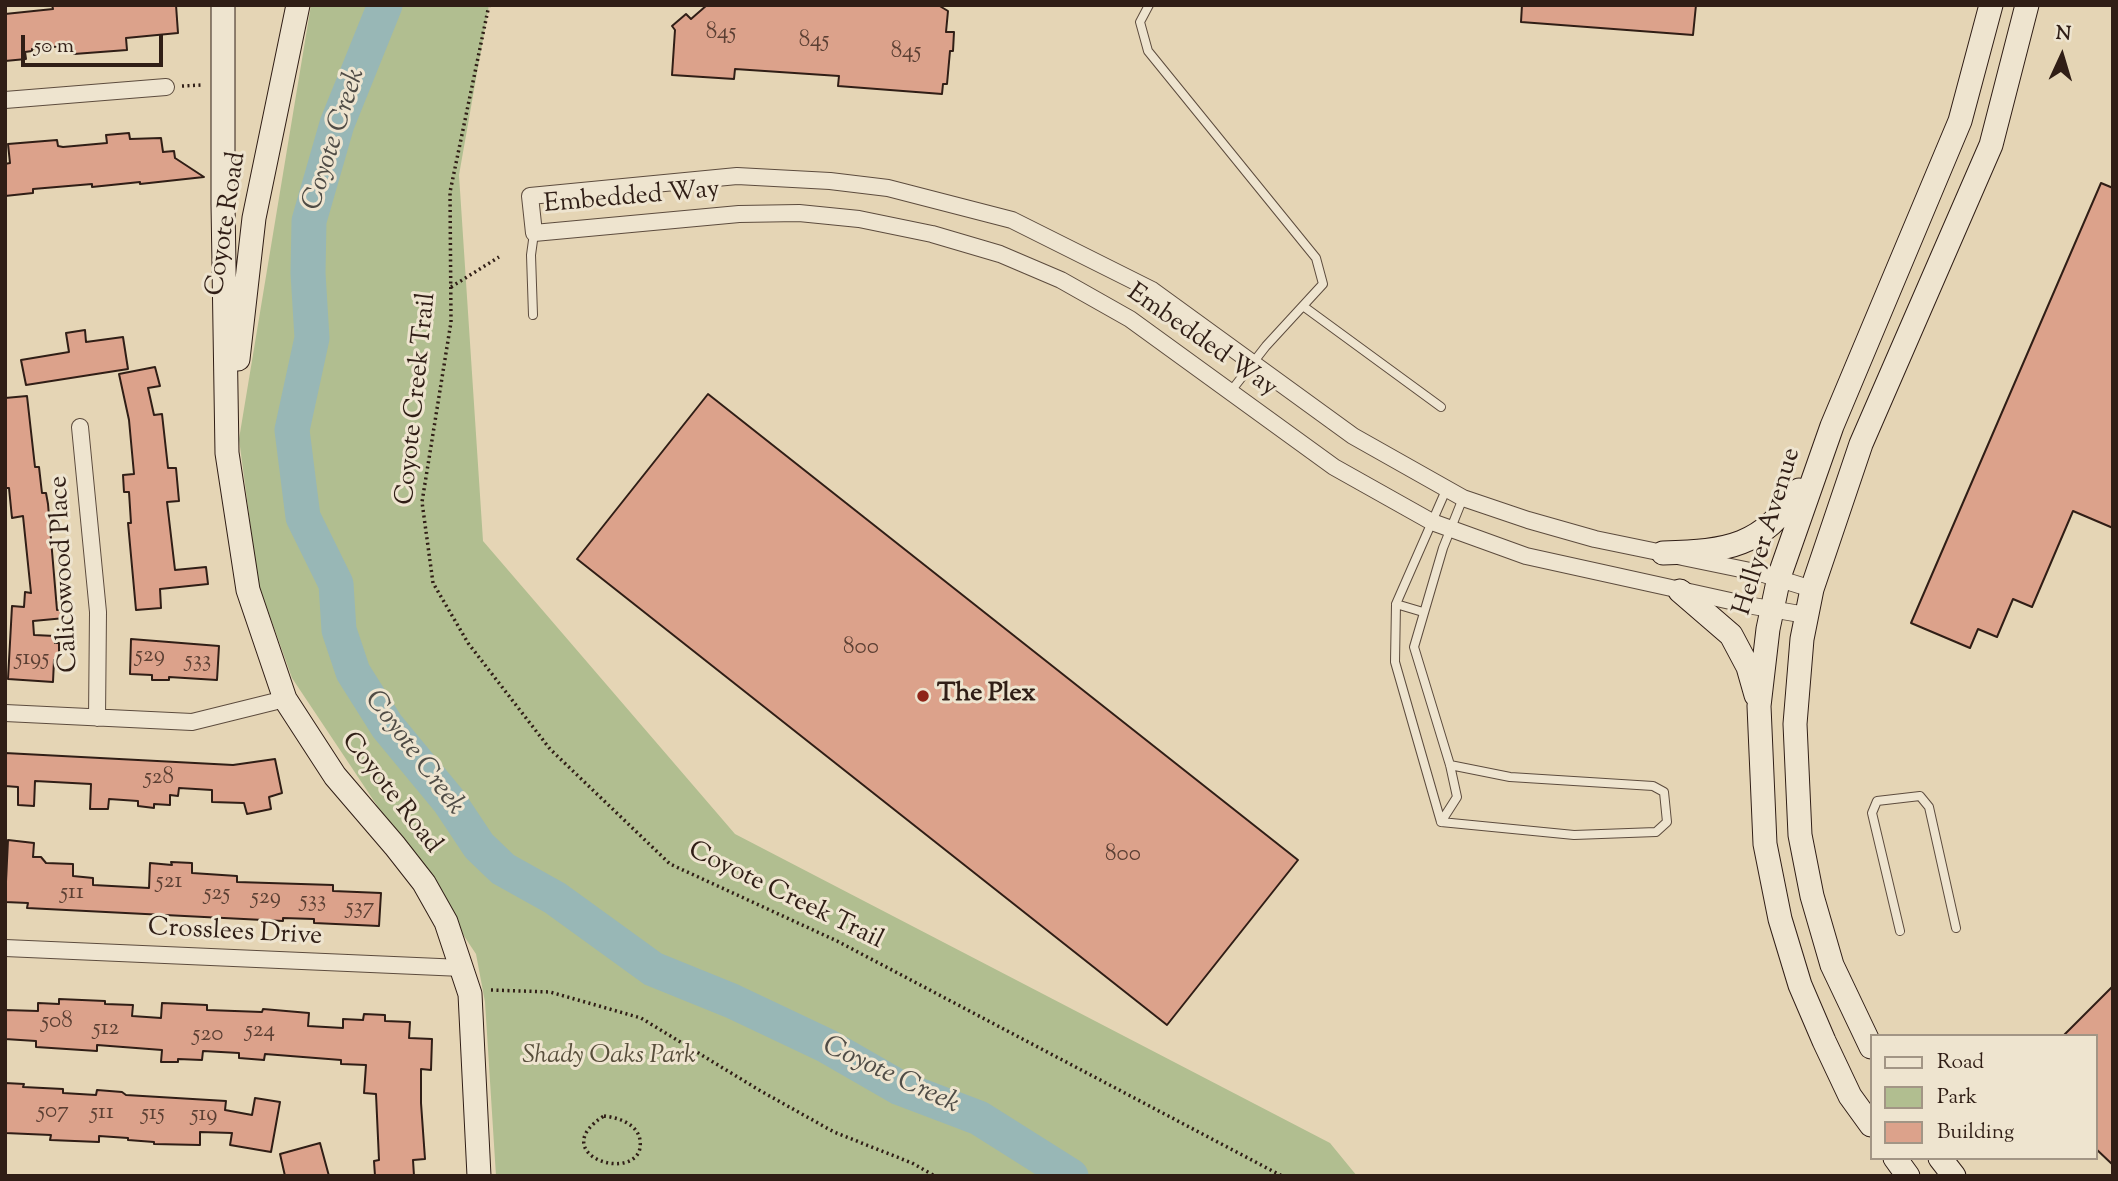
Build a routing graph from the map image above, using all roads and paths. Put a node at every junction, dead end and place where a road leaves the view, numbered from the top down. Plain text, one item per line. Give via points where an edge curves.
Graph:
1 (223, 5) edge
2 (298, 5) edge
3 (489, 5) edge
4 (1149, 5) edge
5 (1991, 5) edge
6 (2027, 5) edge
7 (223, 84) junction
8 (166, 87) joint
9 (5, 100) edge
10 (534, 233) junction
11 (499, 257) dead end
12 (451, 288) junction
13 (1303, 306) junction
14 (533, 315) dead end
15 (1252, 362) junction
16 (1231, 391) junction
17 (1441, 407) dead end
18 (80, 427) dead end
19 (227, 453) junction
20 (1817, 464) junction
21 (1446, 490) junction
22 (1463, 498) junction
23 (1432, 522) junction
24 (1451, 529) junction
25 (1663, 553) junction
26 (1779, 577) junction
27 (1812, 589) junction
28 (1680, 591) junction
29 (1396, 604) junction
30 (1772, 609) junction
31 (1423, 612) junction
32 (1806, 615) junction
33 (285, 699) junction
34 (1759, 706) junction
35 (5, 713) edge
36 (97, 718) junction
37 (1450, 765) junction
38 (1441, 822) junction
39 (1956, 928) dead end
40 (1900, 931) dead end
41 (5, 948) edge
42 (463, 968) junction
43 (491, 990) dead end
44 (1870, 1045) edge
45 (1870, 1124) edge
46 (1896, 1160) edge
47 (1942, 1160) edge
48 (596, 1166) dead end
49 (625, 1169) dead end
50 (480, 1176) edge
51 (935, 1176) edge
52 (1282, 1176) edge
53 (1908, 1176) edge
54 (1954, 1176) edge

1 - 7 main road, Coyote Road
2 - 19 main road, Coyote Road via 254,218
3 - 12 path, Coyote Creek Trail via 450,192
4 - 13 lane via 1140,22 1148,51 1317,258 1323,284
5 - 20 main road, Hellyer Avenue via 1960,121
6 - 27 main road via 1992,145 1861,444
7 - 8 path
7 - 19 main road, Coyote Road
8 - 9 street
10 - 14 lane
10 - 15 street, Embedded Way via 530,196 737,176 888,188 1012,220 1152,290
10 - 16 street, Embedded Way via 739,214 859,219 932,233 1000,254 1060,280 1130,319
11 - 12 path
12 - 52 path, Coyote Creek Trail via 451,322 422,502 433,583 468,643 550,749 670,864 836,941
13 - 15 lane
13 - 17 lane
15 - 16 lane
15 - 21 street, Embedded Way via 1353,436
16 - 23 street, Embedded Way via 1334,467
18 - 36 street, Calicowood Place via 98,612
19 - 33 main road, Coyote Road via 247,590
20 - 25 main road via 1785,513 1754,538 1707,552
20 - 26 main road, Hellyer Avenue
21 - 22 street, Embedded Way
21 - 23 lane
22 - 24 lane
22 - 25 street, Embedded Way via 1595,539
23 - 24 street, Embedded Way
23 - 29 lane
24 - 28 street, Embedded Way via 1526,556
24 - 31 lane
25 - 26 street, Embedded Way
26 - 27 street, Embedded Way
26 - 30 main road, Hellyer Avenue
27 - 32 main road
28 - 30 street, Embedded Way
28 - 34 main road via 1731,635 1748,667
29 - 31 lane
29 - 38 lane via 1395,662
30 - 32 street, Embedded Way
30 - 34 main road, Hellyer Avenue
31 - 37 lane via 1414,647
32 - 44 main road via 1795,724 1800,835 1832,965
33 - 36 street via 192,722
33 - 42 main road, Coyote Road via 335,776 424,883 446,922
34 - 45 main road, Hellyer Avenue via 1765,844 1780,919 1819,1030 1850,1096
35 - 36 street
37 - 38 lane via 1457,797
37 - 38 lane via 1510,777 1653,786 1664,792 1667,822 1656,832 1574,835
39 - 40 lane via 1929,807 1920,796 1877,802 1872,813
41 - 42 street, Crosslees Drive
42 - 50 main road, Coyote Road via 470,994
43 - 51 path via 550,992 640,1018 834,1132
46 - 53 main road
47 - 54 main road
48 - 49 path via 583,1147 584,1134 604,1116 618,1117 631,1124 639,1136 639,1151

